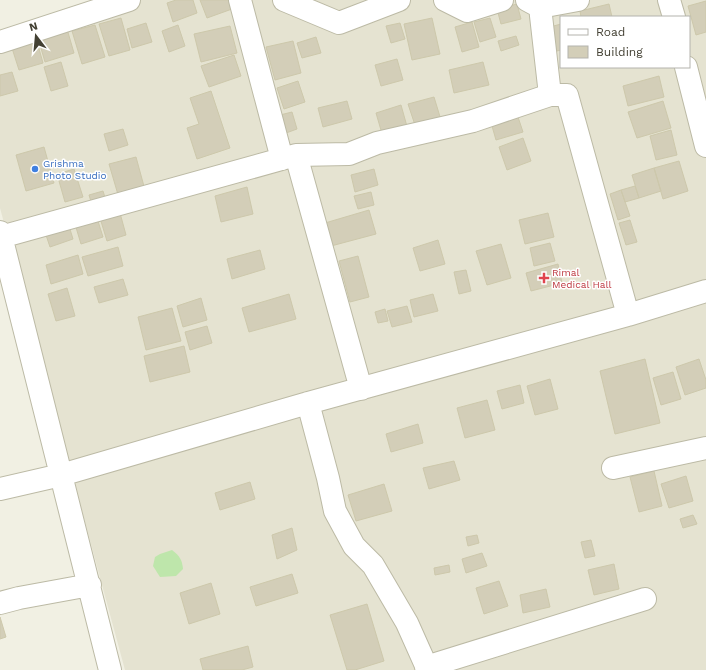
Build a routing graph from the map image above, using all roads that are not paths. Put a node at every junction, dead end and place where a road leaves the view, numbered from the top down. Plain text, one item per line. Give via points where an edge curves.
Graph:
1 (129, 0) edge
2 (240, 0) edge
3 (284, 0) edge
4 (399, 0) edge
5 (445, 0) edge
6 (502, 0) edge
7 (578, 0) edge
8 (669, 0) edge
9 (533, 4) edge
10 (674, 16) edge
11 (0, 42) edge
12 (686, 68) edge
13 (550, 95) junction
14 (706, 146) edge
15 (289, 157) junction
16 (1, 234) edge
17 (706, 291) edge
18 (628, 315) junction
19 (361, 389) junction
20 (308, 403) junction
21 (706, 448) edge
22 (613, 468) dead end
23 (62, 475) junction
24 (0, 489) edge
25 (90, 585) junction
26 (645, 599) dead end
27 (0, 603) edge
28 (427, 668) edge
29 (110, 670) edge

1 - 11 street
2 - 15 street
3 - 4 street via 339,23
5 - 6 street via 467,11
7 - 9 street
8 - 10 street
9 - 13 street
12 - 14 street
13 - 15 street via 473,121 377,144 349,154
13 - 18 street via 567,95
15 - 16 street
15 - 19 street
16 - 23 street
17 - 18 street
18 - 19 street
19 - 20 street
20 - 23 street
20 - 28 street via 334,511 354,546 373,565 408,623
21 - 22 street
23 - 24 street
23 - 25 street
25 - 27 street
25 - 29 street
26 - 28 street

